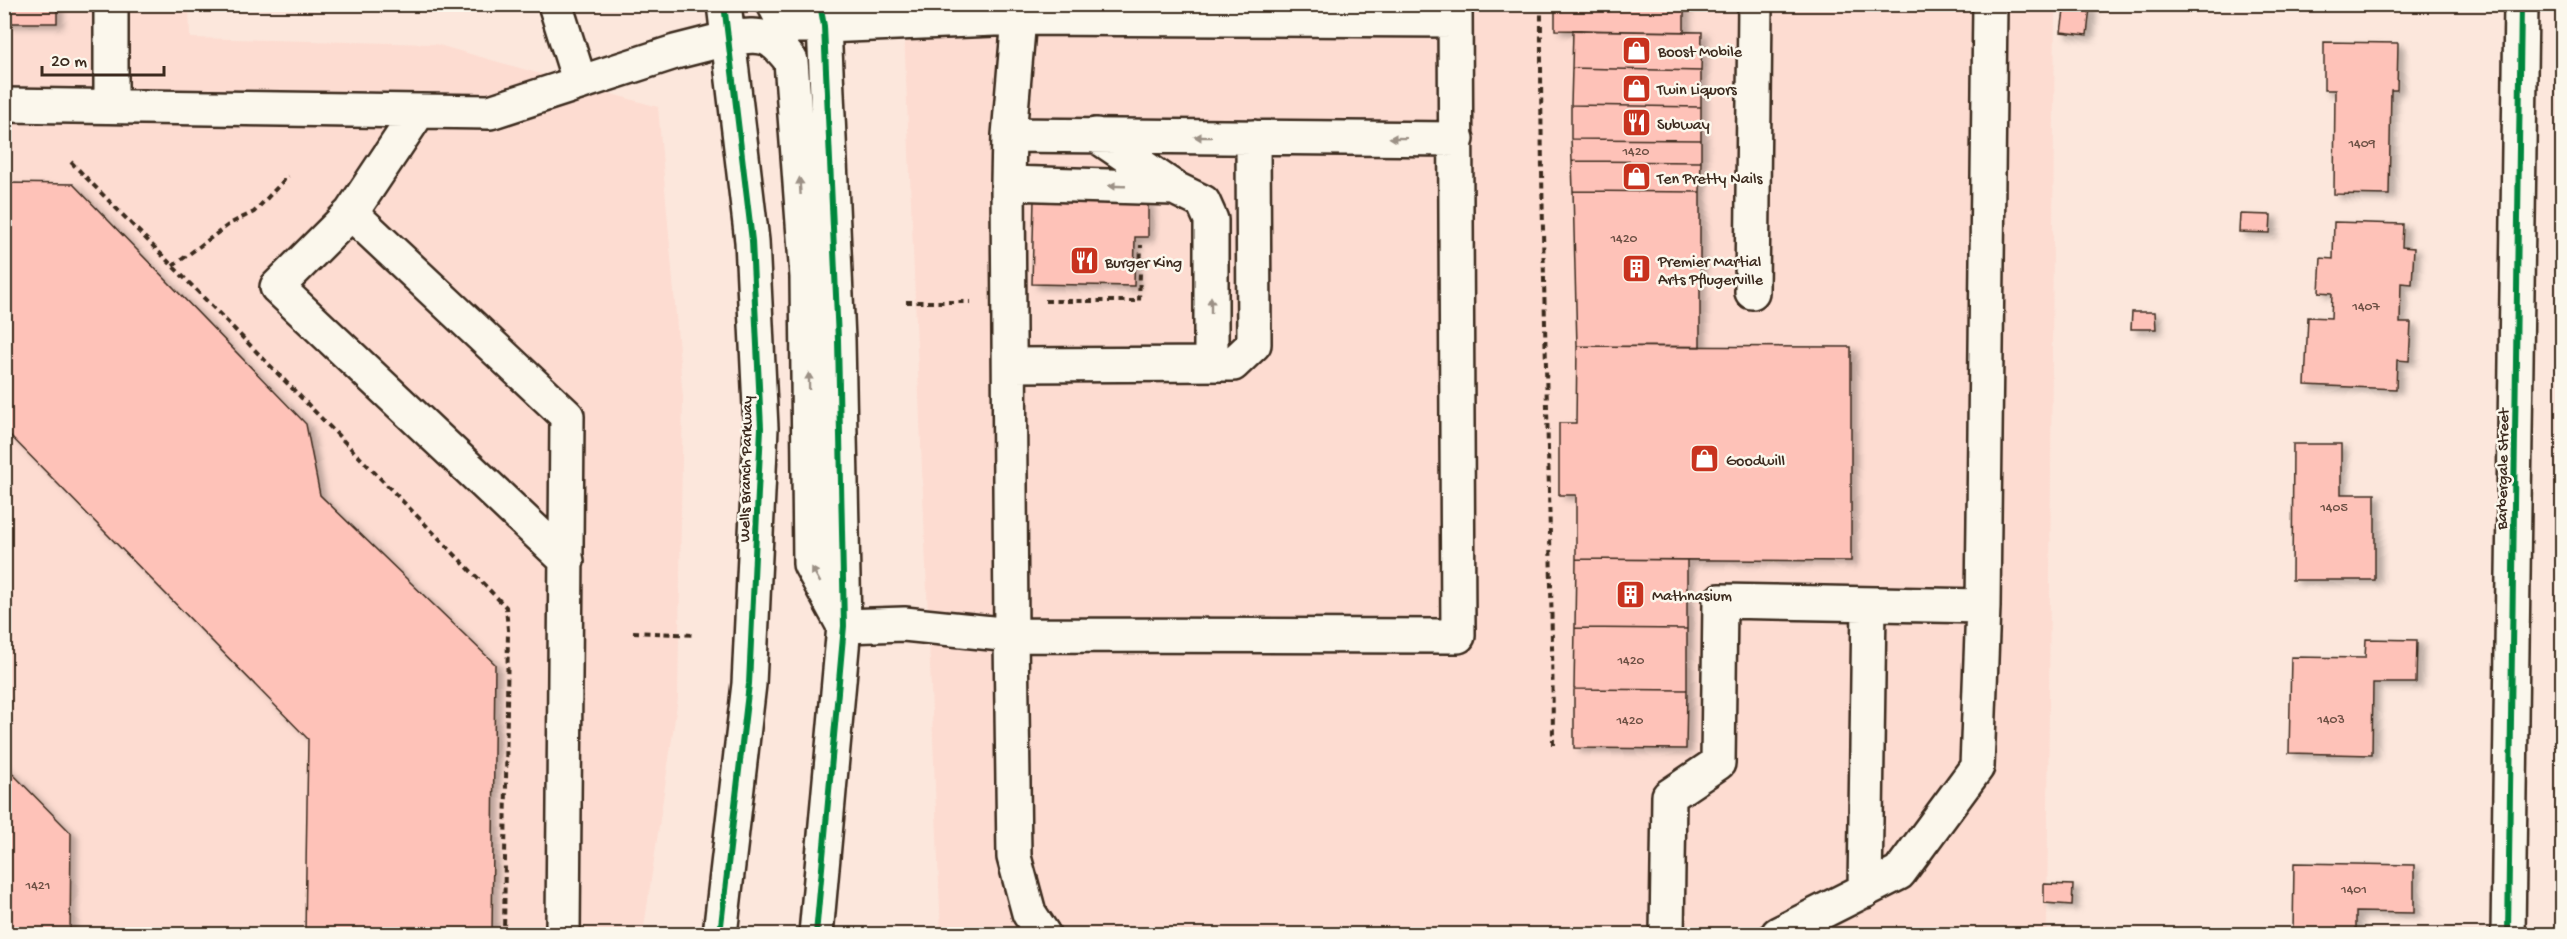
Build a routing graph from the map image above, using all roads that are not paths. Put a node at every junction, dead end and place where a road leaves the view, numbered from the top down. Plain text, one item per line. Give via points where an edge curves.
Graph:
1 (111, 4) edge
2 (555, 4) edge
3 (724, 4) edge
4 (774, 4) edge
5 (1755, 4) edge
6 (1990, 4) edge
7 (2521, 4) edge
8 (1018, 11) edge
9 (1455, 12) edge
10 (822, 15) edge
11 (730, 38) junction
12 (580, 83) junction
13 (4, 105) edge
14 (111, 106) junction
15 (419, 111) junction
16 (1009, 135) junction
17 (1096, 135) junction
18 (1253, 137) junction
19 (1456, 139) junction
20 (1008, 183) junction
21 (1174, 188) junction
22 (351, 213) junction
23 (1752, 292) dead end
24 (1211, 364) junction
25 (1010, 365) junction
26 (567, 561) junction
27 (1869, 604) junction
28 (1983, 606) junction
29 (844, 626) junction
30 (1011, 635) junction
31 (1865, 891) junction
32 (563, 934) edge
33 (720, 934) edge
34 (816, 934) edge
35 (1043, 934) edge
36 (1667, 934) edge
37 (1778, 934) edge
38 (2508, 934) edge

1 - 14 main road
2 - 12 main road
3 - 11 main road, Wells Branch Parkway
4 - 10 main road via 786,26
5 - 23 main road
6 - 28 main road
7 - 38 main road, Barbergale Street
8 - 9 main road
8 - 10 main road
8 - 16 main road
9 - 19 main road
10 - 29 main road via 838,340
11 - 12 main road
29 -> 11 main road via 810,564 807,277 791,61 774,40 756,35
11 - 33 main road, Wells Branch Parkway via 752,241 761,428 749,684
12 - 15 main road via 490,112
13 - 14 main road
14 - 15 main road
15 - 22 main road
16 - 17 main road
16 - 20 main road
18 -> 17 main road
17 - 21 main road
19 -> 18 main road
18 - 24 main road via 1254,344 1233,364
19 - 30 main road via 1458,636
21 -> 20 main road
20 - 25 main road
24 -> 21 main road via 1211,220 1203,202
22 - 26 main road via 567,416
22 - 26 main road via 277,287
24 - 25 main road
25 - 30 main road
26 - 32 main road
27 - 28 main road
27 - 31 main road
27 - 36 main road via 1720,601 1718,763 1669,796
28 - 31 main road via 1977,767 1899,873
29 - 30 main road via 904,624
29 - 34 main road
30 - 35 main road via 1014,857 1029,913
31 - 37 main road

